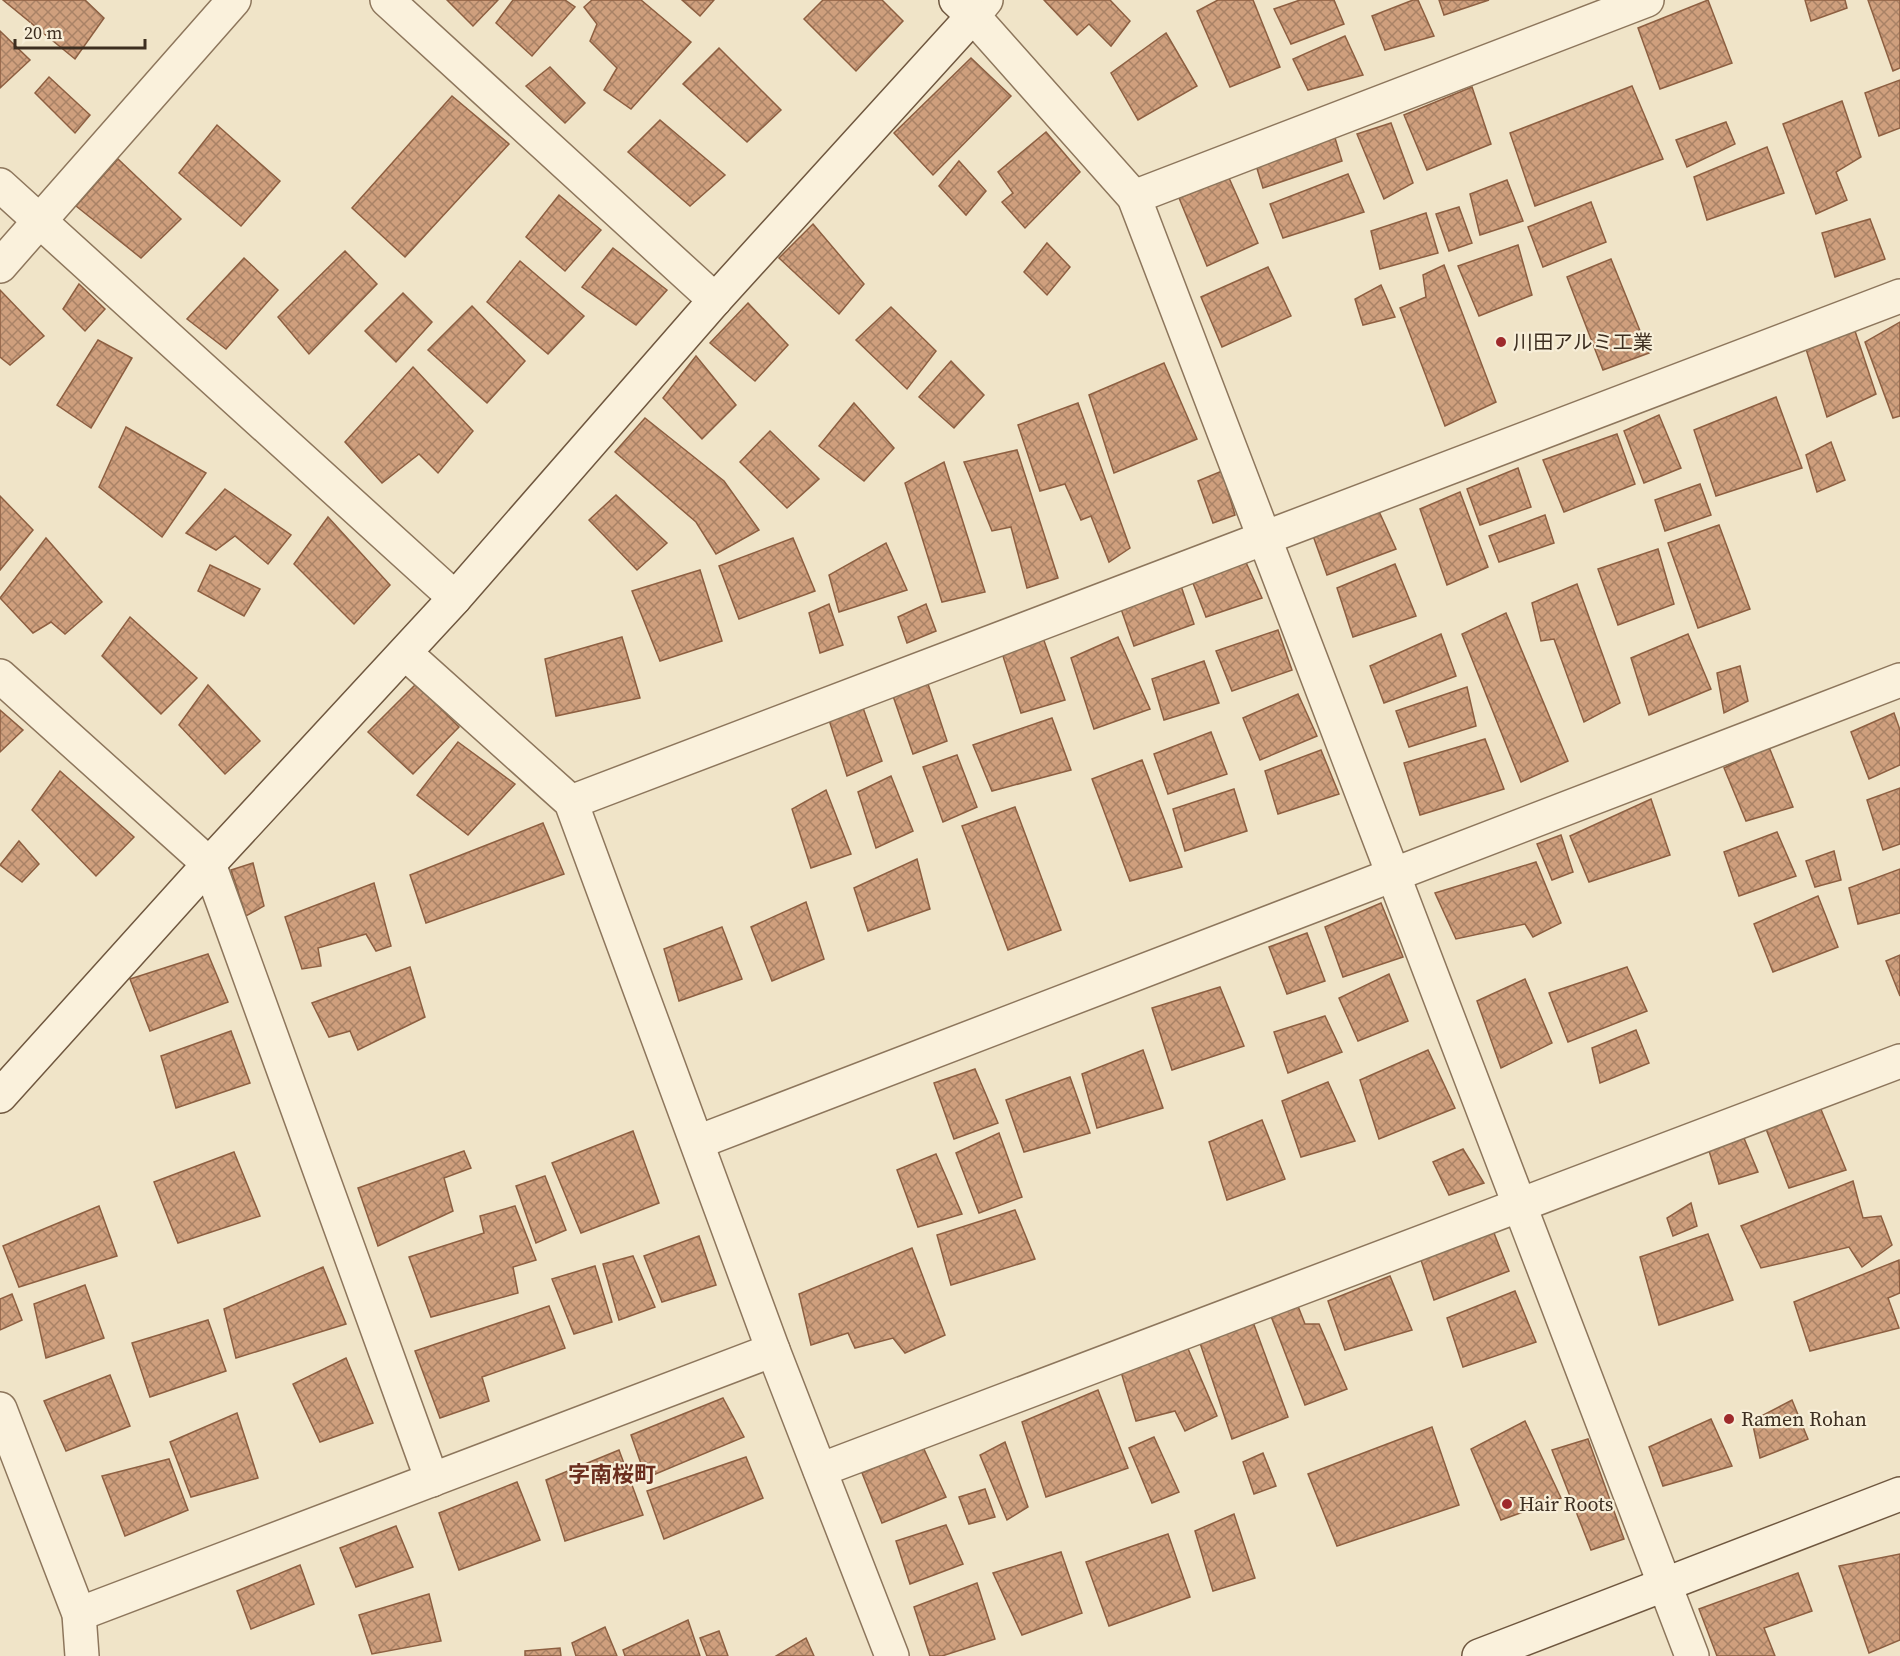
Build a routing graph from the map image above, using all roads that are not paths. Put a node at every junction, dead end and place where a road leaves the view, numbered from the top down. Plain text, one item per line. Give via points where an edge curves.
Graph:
1 (234, 0) edge
2 (387, 0) edge
3 (1647, 0) edge
4 (972, 5) edge
5 (0, 185) edge
6 (1134, 197) junction
7 (40, 221) junction
8 (0, 266) edge
9 (1900, 296) edge
10 (715, 300) junction
11 (1264, 538) junction
12 (454, 598) junction
13 (405, 653) junction
14 (0, 676) edge
15 (1900, 680) edge
16 (571, 802) junction
17 (209, 864) junction
18 (1393, 875) junction
19 (1900, 1060) edge
20 (0, 1096) edge
21 (698, 1142) junction
22 (1520, 1205) junction
23 (773, 1350) junction
24 (0, 1409) edge
25 (820, 1470) junction
26 (432, 1480) junction
27 (1900, 1494) edge
28 (1666, 1584) junction
29 (79, 1614) junction
30 (82, 1656) edge
31 (892, 1656) edge
32 (1479, 1656) edge
33 (1692, 1656) edge

1 - 7 street
2 - 10 street
3 - 6 street
4 - 6 street
4 - 10 street
5 - 7 street
6 - 11 street
7 - 8 street
7 - 12 street
9 - 11 street
10 - 12 street
11 - 16 street
11 - 18 street
12 - 13 street
13 - 16 street
13 - 17 street
14 - 17 street
15 - 18 street
16 - 21 street
17 - 20 street
17 - 26 street
18 - 21 street
18 - 22 street
19 - 22 street
21 - 23 street
22 - 25 street
22 - 28 street
23 - 25 street
23 - 26 street
24 - 29 street
25 - 31 street
26 - 29 street
27 - 28 street
28 - 32 street
28 - 33 street
29 - 30 street

